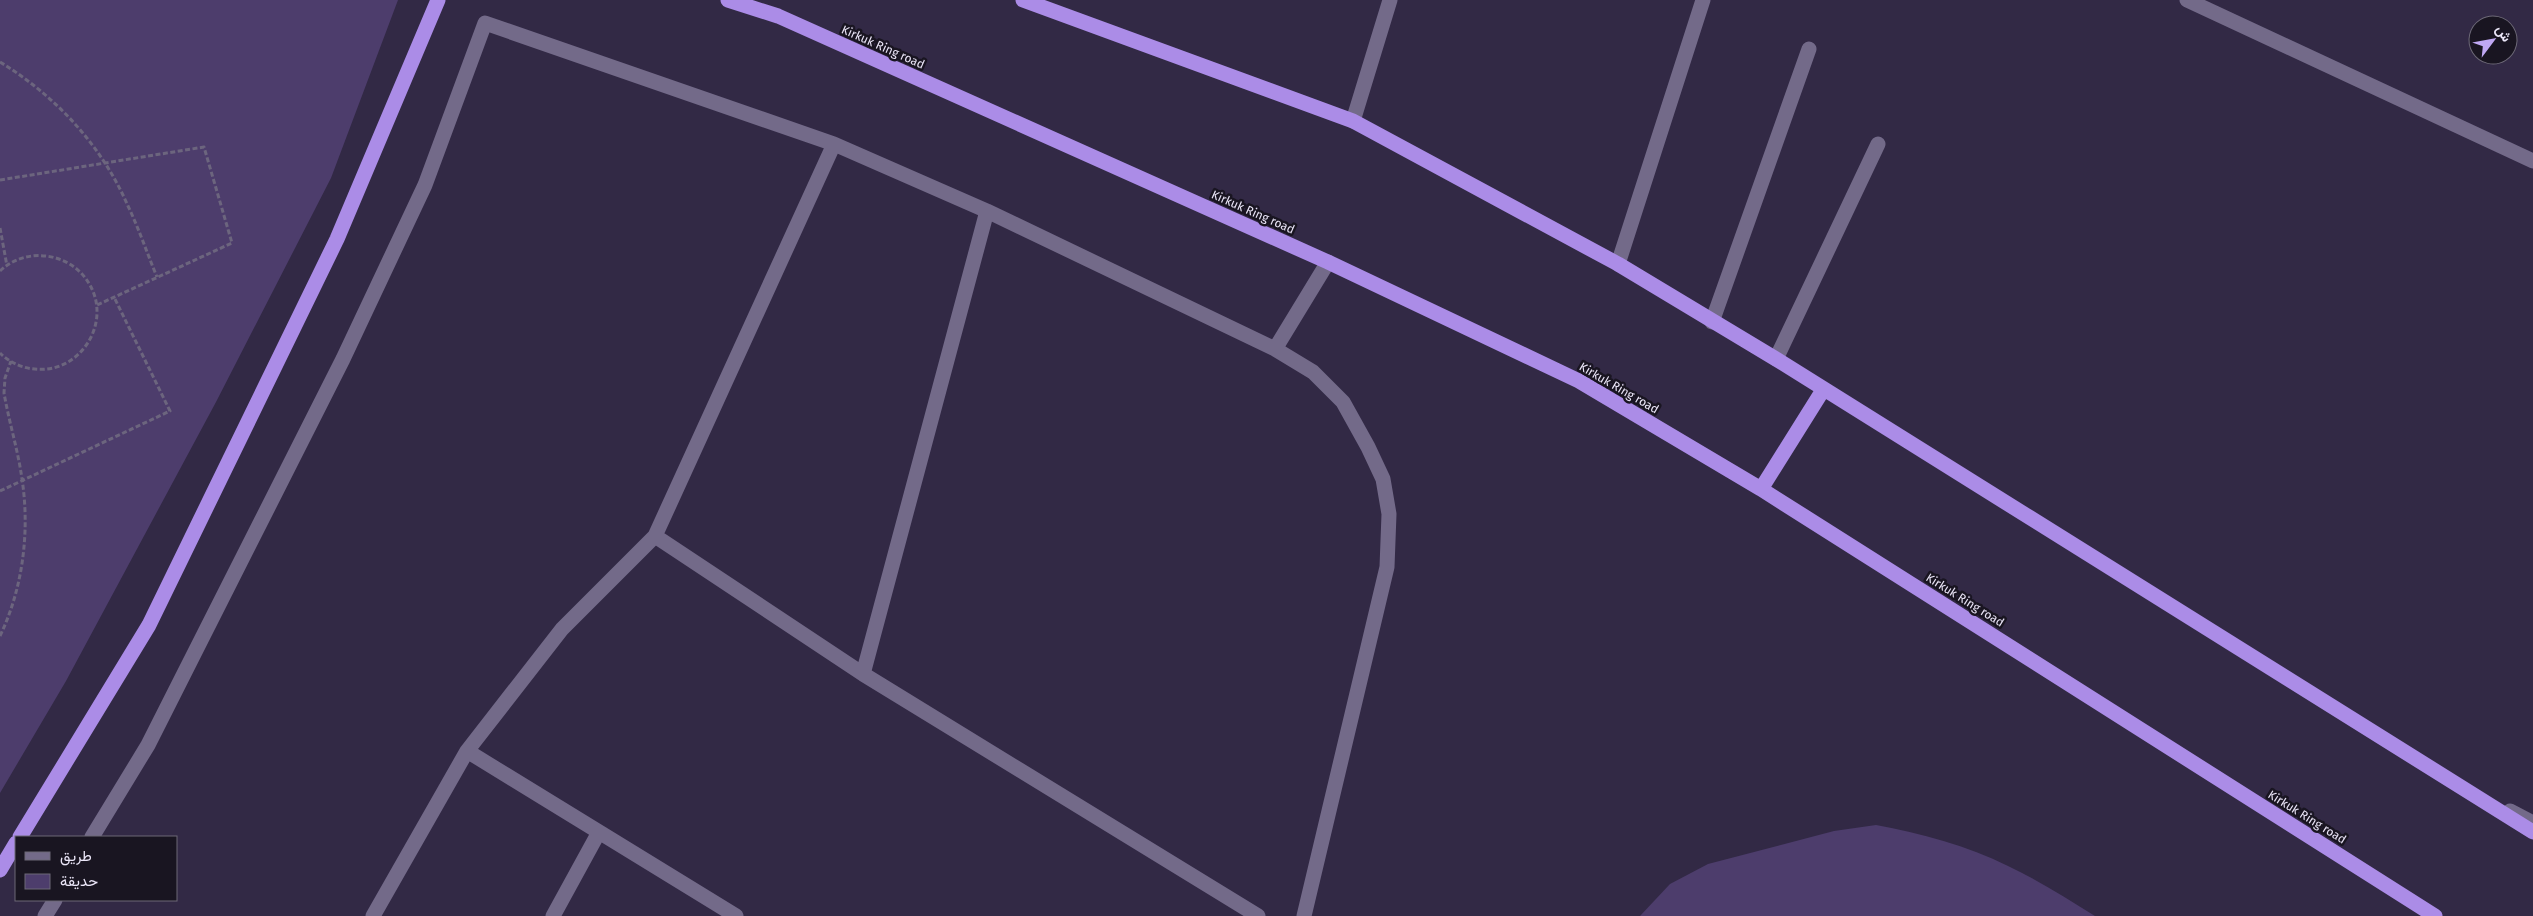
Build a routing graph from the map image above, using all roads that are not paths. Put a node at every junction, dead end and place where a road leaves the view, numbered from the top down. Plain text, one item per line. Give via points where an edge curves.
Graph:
1 (438, 0) edge
2 (728, 0) edge
3 (1023, 0) edge
4 (1390, 0) edge
5 (1703, 0) edge
6 (2187, 0) edge
7 (1809, 49) dead end
8 (1353, 121) junction
9 (834, 144) junction
10 (1878, 144) dead end
11 (2533, 161) edge
12 (987, 211) junction
13 (1328, 262) junction
14 (1618, 264) junction
15 (1712, 322) junction
16 (1275, 349) junction
17 (1776, 359) junction
18 (1823, 390) junction
19 (1762, 489) junction
20 (655, 536) junction
21 (863, 674) junction
22 (467, 752) junction
23 (2455, 783) junction
24 (2533, 822) edge
25 (599, 832) junction
26 (2533, 832) edge
27 (21, 836) edge
28 (93, 836) edge
29 (15, 845) edge
30 (0, 870) edge
31 (54, 901) edge
32 (45, 916) edge
33 (373, 916) edge
34 (553, 916) edge
35 (736, 916) edge
36 (1258, 916) edge
37 (1304, 916) edge
38 (2435, 916) edge

1 - 27 highway via 337,239 149,625
2 - 13 highway, Kirkuk Ring road via 778,16
3 - 8 highway
4 - 8 street
5 - 14 street
6 - 11 street
7 - 15 street
8 - 14 highway
9 - 12 street
9 - 20 street
9 - 28 street via 485,23 425,185 343,359 148,745
10 - 17 street
12 - 16 street
12 - 21 street
13 - 16 street
13 - 19 highway, Kirkuk Ring road via 1579,381
14 - 15 highway
15 - 17 highway
16 - 37 street via 1313,372 1343,402 1383,479 1389,514 1387,567
17 - 18 highway
18 - 19 highway
18 - 23 highway
19 - 38 highway, Kirkuk Ring road
20 - 21 street
20 - 22 street via 562,628
21 - 36 street
22 - 25 street
22 - 33 street
23 - 24 street
23 - 26 highway
25 - 34 street
25 - 35 street
29 - 30 highway
31 - 32 street

